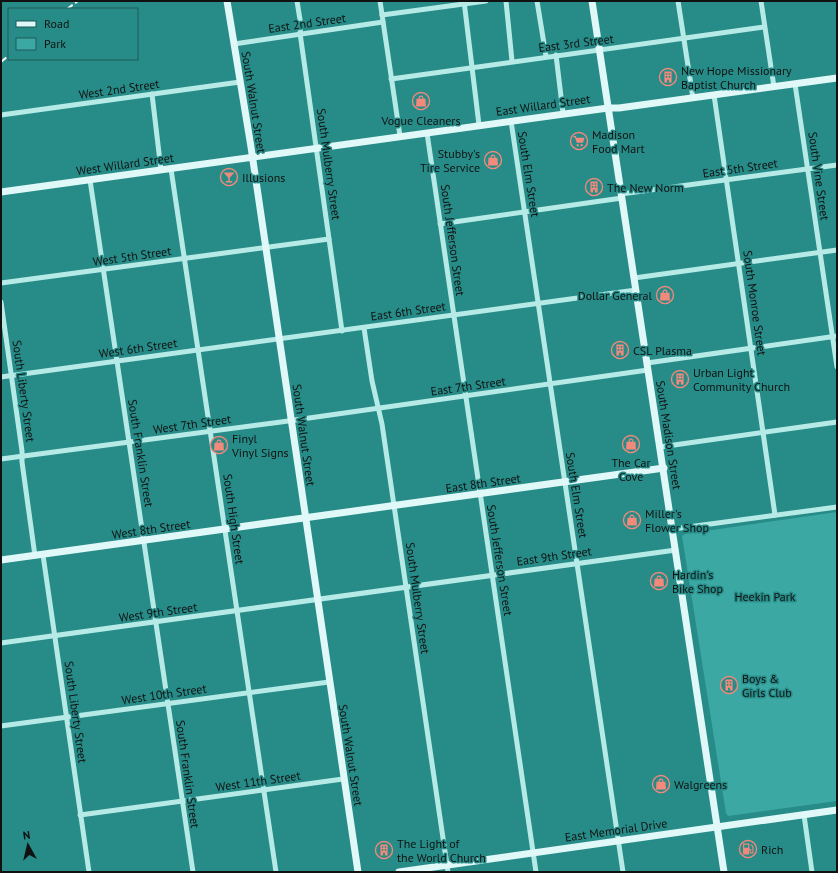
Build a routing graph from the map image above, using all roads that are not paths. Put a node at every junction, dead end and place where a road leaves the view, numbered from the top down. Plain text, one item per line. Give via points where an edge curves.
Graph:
1 (228, 1) edge
2 (297, 1) edge
3 (380, 1) edge
4 (486, 1) edge
5 (506, 1) edge
6 (537, 1) edge
7 (592, 1) edge
8 (678, 1) edge
9 (761, 1) edge
10 (465, 2) edge
11 (382, 15) junction
12 (383, 22) junction
13 (764, 27) junction
14 (300, 34) junction
15 (684, 38) junction
16 (234, 44) junction
17 (599, 50) junction
18 (556, 55) junction
19 (546, 56) junction
20 (512, 61) junction
21 (472, 67) junction
22 (837, 78) edge
23 (391, 79) junction
24 (240, 82) junction
25 (795, 84) junction
26 (774, 87) junction
27 (152, 94) junction
28 (714, 95) junction
29 (693, 98) junction
30 (608, 108) junction
31 (563, 114) junction
32 (1, 115) edge
33 (511, 121) junction
34 (479, 125) junction
35 (427, 133) junction
36 (400, 136) junction
37 (316, 149) junction
38 (252, 158) junction
39 (837, 165) edge
40 (171, 169) junction
41 (808, 169) junction
42 (161, 170) junction
43 (90, 180) junction
44 (727, 180) junction
45 (1, 192) edge
46 (621, 196) junction
47 (525, 212) junction
48 (440, 224) junction
49 (330, 239) junction
50 (265, 248) junction
51 (837, 250) edge
52 (820, 253) junction
53 (183, 259) junction
54 (739, 264) junction
55 (104, 269) junction
56 (634, 278) junction
57 (1, 283) edge
58 (636, 290) junction
59 (1, 302) edge
60 (539, 303) junction
61 (454, 315) junction
62 (364, 328) junction
63 (342, 331) junction
64 (835, 337) edge
65 (278, 340) junction
66 (752, 349) junction
67 (199, 350) junction
68 (117, 361) junction
69 (648, 366) junction
70 (837, 367) edge
71 (12, 375) junction
72 (1, 377) edge
73 (551, 384) junction
74 (466, 396) junction
75 (379, 408) junction
76 (290, 421) junction
77 (837, 422) edge
78 (211, 432) junction
79 (764, 432) junction
80 (130, 443) junction
81 (660, 447) junction
82 (22, 457) junction
83 (1, 460) edge
84 (664, 468) junction
85 (565, 482) junction
86 (480, 495) junction
87 (394, 507) junction
88 (837, 507) edge
89 (775, 515) junction
90 (305, 519) junction
91 (226, 530) junction
92 (673, 530) junction
93 (144, 541) junction
94 (676, 550) junction
95 (43, 554) junction
96 (34, 556) junction
97 (1, 560) edge
98 (578, 563) junction
99 (492, 575) junction
100 (406, 587) junction
101 (317, 600) junction
102 (237, 611) junction
103 (156, 622) junction
104 (54, 636) junction
105 (1, 643) edge
106 (329, 682) junction
107 (250, 692) junction
108 (168, 704) junction
109 (66, 717) junction
110 (1, 726) edge
111 (343, 779) junction
112 (264, 790) junction
113 (182, 801) junction
114 (837, 810) edge
115 (80, 815) junction
116 (804, 815) junction
117 (718, 826) junction
118 (619, 841) junction
119 (533, 854) junction
120 (448, 869) edge
121 (89, 872) edge
122 (193, 872) edge
123 (276, 872) edge
124 (358, 872) edge
125 (399, 872) edge
126 (536, 872) edge
127 (623, 872) edge
128 (724, 872) edge
129 (812, 872) edge

1 - 16 main road, South Walnut Street
2 - 14 street, South Mulberry Street
3 - 11 street
4 - 10 street
5 - 20 street
6 - 19 street
7 - 17 main road, South Madison Street
8 - 15 street
9 - 13 street
10 - 11 street
10 - 21 street
11 - 12 street
12 - 14 street, East 2nd Street
12 - 23 street
13 - 15 street, East 3rd Street
13 - 26 street
14 - 16 street, East 2nd Street
14 - 37 street, South Mulberry Street
15 - 17 street, East 3rd Street
15 - 29 street
16 - 24 main road, South Walnut Street
17 - 18 street, East 3rd Street
17 - 30 main road, South Madison Street
18 - 19 street, East 3rd Street
18 - 31 street
19 - 20 street, East 3rd Street
20 - 21 street, East 3rd Street
21 - 23 street, East 3rd Street
21 - 34 street
22 - 25 main road, East Willard Street
23 - 36 street
24 - 27 street, West 2nd Street
24 - 38 main road, South Walnut Street
25 - 26 main road, East Willard Street
25 - 41 street, South Vine Street
26 - 28 main road, East Willard Street
27 - 32 street, West 2nd Street
27 - 42 street
28 - 29 main road, East Willard Street
28 - 44 street, South Monroe Street
29 - 30 main road, East Willard Street
30 - 31 main road, East Willard Street
30 - 46 main road, South Madison Street
31 - 33 main road, East Willard Street
33 - 34 main road, East Willard Street
33 - 47 street, South Elm Street
34 - 35 main road, East Willard Street
35 - 36 main road, East Willard Street
35 - 48 street, South Jefferson Street
36 - 37 main road, East Willard Street
37 - 38 main road, East Willard Street
37 - 49 street, South Mulberry Street
38 - 40 main road, West Willard Street
38 - 50 main road, South Walnut Street
39 - 41 street, East 5th Street
40 - 42 main road, West Willard Street
40 - 53 street, South High Street
41 - 44 street, East 5th Street
41 - 52 street, South Vine Street
42 - 43 main road, West Willard Street
43 - 45 main road, West Willard Street
43 - 55 street, South Franklin Street
44 - 46 street, East 5th Street
44 - 54 street, South Monroe Street
46 - 47 street, East 5th Street
46 - 56 main road, South Madison Street
47 - 48 street, East 5th Street
47 - 60 street, South Elm Street
48 - 61 street, South Jefferson Street
49 - 50 street
49 - 63 street, South Mulberry Street
50 - 53 street, West 5th Street
50 - 65 main road, South Walnut Street
51 - 52 street
52 - 54 street
52 - 64 street, South Vine Street
53 - 55 street, West 5th Street
53 - 67 street, South High Street
54 - 56 street
54 - 66 street, South Monroe Street
55 - 57 street, West 5th Street
55 - 68 street, South Franklin Street
56 - 58 main road, South Madison Street
58 - 60 street, East 6th Street
58 - 69 main road, South Madison Street
59 - 71 street, South Liberty Street
60 - 61 street, East 6th Street
60 - 73 street, South Elm Street
61 - 62 street, East 6th Street
61 - 74 street, South Jefferson Street
62 - 63 street, East 6th Street
62 - 75 street, South Mulberry Street
63 - 65 street, East 6th Street
64 - 66 street, East 7th Street
64 - 70 street, South Vine Street
65 - 67 street, West 6th Street
65 - 76 main road, South Walnut Street
66 - 69 street, East 7th Street
66 - 79 street, South Monroe Street
67 - 68 street, West 6th Street
67 - 78 street, South High Street
68 - 71 street, West 6th Street
68 - 80 street, South Franklin Street
69 - 73 street, East 7th Street
69 - 81 main road, South Madison Street
71 - 72 street, West 6th Street
71 - 82 street, South Liberty Street
73 - 74 street, East 7th Street
73 - 85 street, South Elm Street
74 - 75 street, East 7th Street
74 - 86 street, South Jefferson Street
75 - 76 street, East 7th Street
75 - 87 street, South Mulberry Street
76 - 78 street, West 7th Street
76 - 90 main road, South Walnut Street
77 - 79 street
78 - 80 street, West 7th Street
78 - 91 street, South High Street
79 - 81 street
79 - 89 street, South Monroe Street
80 - 82 street, West 7th Street
80 - 93 street, South Franklin Street
81 - 84 main road, South Madison Street
82 - 83 street, West 7th Street
82 - 96 street, South Liberty Street
84 - 85 main road, East 8th Street
84 - 92 main road, South Madison Street
85 - 86 main road, East 8th Street
85 - 98 street, South Elm Street
86 - 87 main road, East 8th Street
86 - 99 street, South Jefferson Street
87 - 90 main road, East 8th Street
87 - 100 street, South Mulberry Street
88 - 89 street
89 - 92 street
90 - 91 main road, West 8th Street
90 - 101 main road, South Walnut Street
91 - 93 main road, West 8th Street
91 - 102 street, South High Street
92 - 94 main road, South Madison Street
93 - 95 main road, West 8th Street
93 - 103 street, South Franklin Street
94 - 98 street, East 9th Street
94 - 117 main road, South Madison Street
95 - 96 main road, West 8th Street
95 - 104 street, South Liberty Street
96 - 97 main road, West 8th Street
98 - 99 street, East 9th Street
98 - 118 street, South Elm Street
99 - 100 street, East 9th Street
99 - 119 street, South Jefferson Street
100 - 101 street, East 9th Street
100 - 120 street, South Mulberry Street
101 - 102 street, West 9th Street
101 - 106 main road, South Walnut Street
102 - 103 street, West 9th Street
102 - 107 street, South High Street
103 - 104 street, West 9th Street
103 - 108 street, South Franklin Street
104 - 105 street, West 9th Street
104 - 109 street, South Liberty Street
106 - 107 street, West 10th Street
106 - 111 main road, South Walnut Street
107 - 108 street, West 10th Street
107 - 112 street, South High Street
108 - 109 street, West 10th Street
108 - 113 street, South Franklin Street
109 - 110 street, West 10th Street
109 - 115 street, South Liberty Street
111 - 112 street, West 11th Street
111 - 124 main road, South Walnut Street
112 - 113 street, West 11th Street
112 - 123 street, South High Street
113 - 115 street, West 11th Street
113 - 122 street, South Franklin Street
114 - 116 main road, East Memorial Drive
115 - 121 street, South Liberty Street
116 - 117 main road, East Memorial Drive
116 - 129 street
117 - 118 main road, East Memorial Drive
117 - 128 main road, South Madison Street
118 - 119 main road, East Memorial Drive
118 - 127 street, South Elm Street
119 - 120 main road, East Memorial Drive
119 - 126 street, South Jefferson Street
120 - 125 main road, East Memorial Drive

